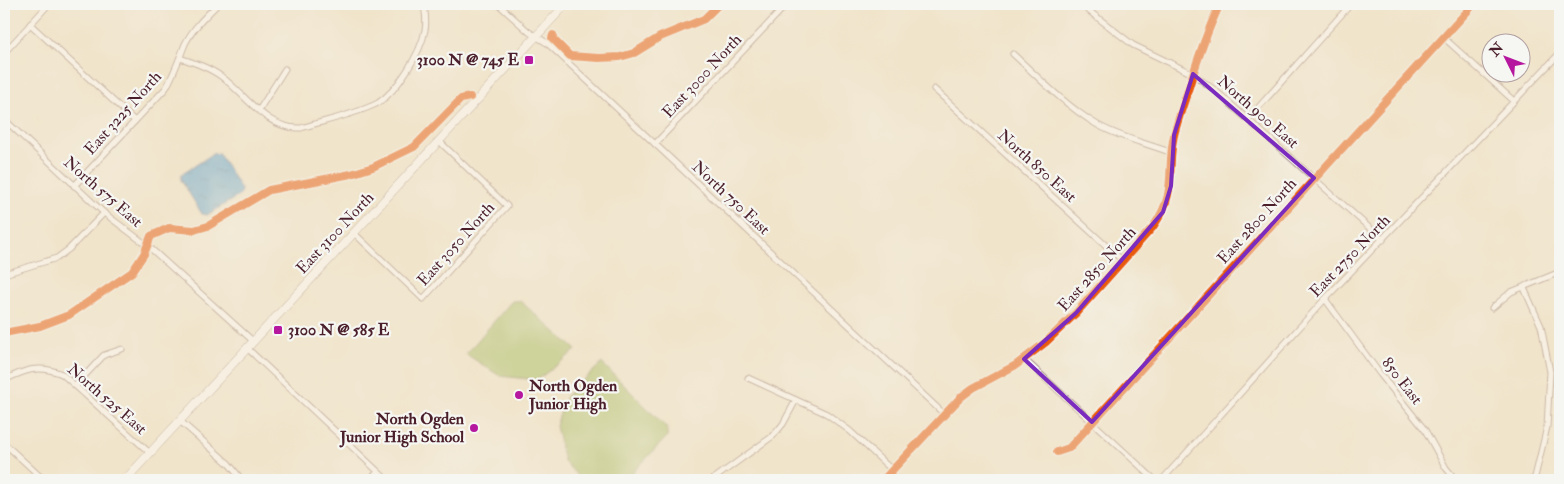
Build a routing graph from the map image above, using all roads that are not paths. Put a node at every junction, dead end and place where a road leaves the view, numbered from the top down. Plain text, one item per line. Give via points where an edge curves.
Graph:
1 (49, 4) edge
2 (217, 4) edge
3 (424, 4) edge
4 (498, 4) edge
5 (566, 4) edge
6 (787, 4) edge
7 (1080, 4) edge
8 (1220, 4) edge
9 (1351, 4) edge
10 (1474, 4) edge
11 (30, 24) junction
12 (537, 36) junction
13 (1444, 37) junction
14 (4, 53) edge
15 (1560, 53) edge
16 (1013, 54) dead end
17 (180, 58) junction
18 (285, 69) dead end
19 (1192, 74) junction
20 (934, 88) dead end
21 (1514, 101) junction
22 (259, 110) junction
23 (4, 119) edge
24 (1248, 119) junction
25 (135, 121) junction
26 (439, 141) junction
27 (656, 144) junction
28 (1172, 153) junction
29 (1314, 178) junction
30 (74, 186) junction
31 (104, 213) junction
32 (354, 233) junction
33 (1382, 240) junction
34 (1123, 261) junction
35 (1560, 272) edge
36 (4, 274) edge
37 (1524, 288) junction
38 (1325, 299) junction
39 (1492, 308) dead end
40 (254, 341) junction
41 (247, 348) junction
42 (122, 349) dead end
43 (1024, 359) junction
44 (748, 378) dead end
45 (4, 380) edge
46 (76, 385) junction
47 (796, 400) junction
48 (944, 414) junction
49 (180, 421) junction
50 (1092, 422) junction
51 (4, 443) edge
52 (1057, 452) dead end
53 (150, 453) junction
54 (892, 470) junction
55 (378, 472) junction
56 (1534, 478) edge
57 (44, 480) edge
58 (125, 480) edge
59 (242, 480) edge
60 (369, 480) edge
61 (386, 480) edge
62 (712, 480) edge
63 (883, 480) edge
64 (1155, 480) edge
65 (1162, 480) edge
66 (1456, 480) edge

1 - 11 street
2 - 17 street, East 3225 North via 194,29
3 - 22 street via 426,28 420,47 402,78 386,97 368,107 301,128 279,125
4 - 12 street, North 750 East
5 - 12 main road, East 3100 North
6 - 27 street, East 3000 North
7 - 19 street, North 900 East via 1133,45
8 - 19 main road, East 2850 North
9 - 24 street
10 - 13 street, East 2800 North
11 - 14 street
11 - 25 street
12 - 26 main road, East 3100 North
12 - 27 street, North 750 East
13 - 21 street
13 - 29 street, East 2800 North
15 - 21 street, East 2750 North
16 - 28 street via 1066,102 1096,124 1123,137
17 - 22 street via 216,73
17 - 25 street, East 3225 North via 166,88
18 - 22 street
19 - 24 street, North 900 East
19 - 28 main road, East 2850 North
20 - 34 street, North 850 East
21 - 33 street, East 2750 North
23 - 30 street, North 575 East
24 - 29 street, North 900 East
25 - 30 street, East 3225 North
26 - 32 main road, East 3100 North
26 - 32 street, East 3050 North via 507,206 423,299
27 - 48 street, North 750 East
28 - 34 main road, East 2850 North via 1170,186 1163,212
29 - 33 street, North 900 East
29 - 50 street, East 2800 North
30 - 31 street, North 575 East
31 - 36 street via 70,250 58,258
31 - 40 street, North 575 East via 148,246
32 - 40 main road, East 3100 North
33 - 38 street, East 2750 North
34 - 43 main road, East 2850 North via 1064,325
35 - 37 street
37 - 39 street via 1512,292
37 - 56 street via 1541,326 1550,372 1547,427
38 - 65 street, East 2750 North
38 - 66 street, 850 East via 1425,430
40 - 41 main road, East 3100 North
41 - 49 main road, East 3100 North
41 - 55 street
42 - 46 street via 104,355
43 - 48 main road, East 2850 North via 966,392
43 - 50 street
44 - 47 street
45 - 46 street, North 525 East via 32,369 47,368
46 - 53 street, North 525 East
47 - 54 street via 827,414
47 - 62 street via 772,436
48 - 54 main road, East 2850 North
49 - 53 main road, East 3100 North
49 - 59 street via 229,464
50 - 52 street, East 2800 North via 1068,448
50 - 64 street
51 - 57 street
53 - 58 main road, East 3100 North
54 - 63 main road, East 2850 North
55 - 60 street
55 - 61 street

